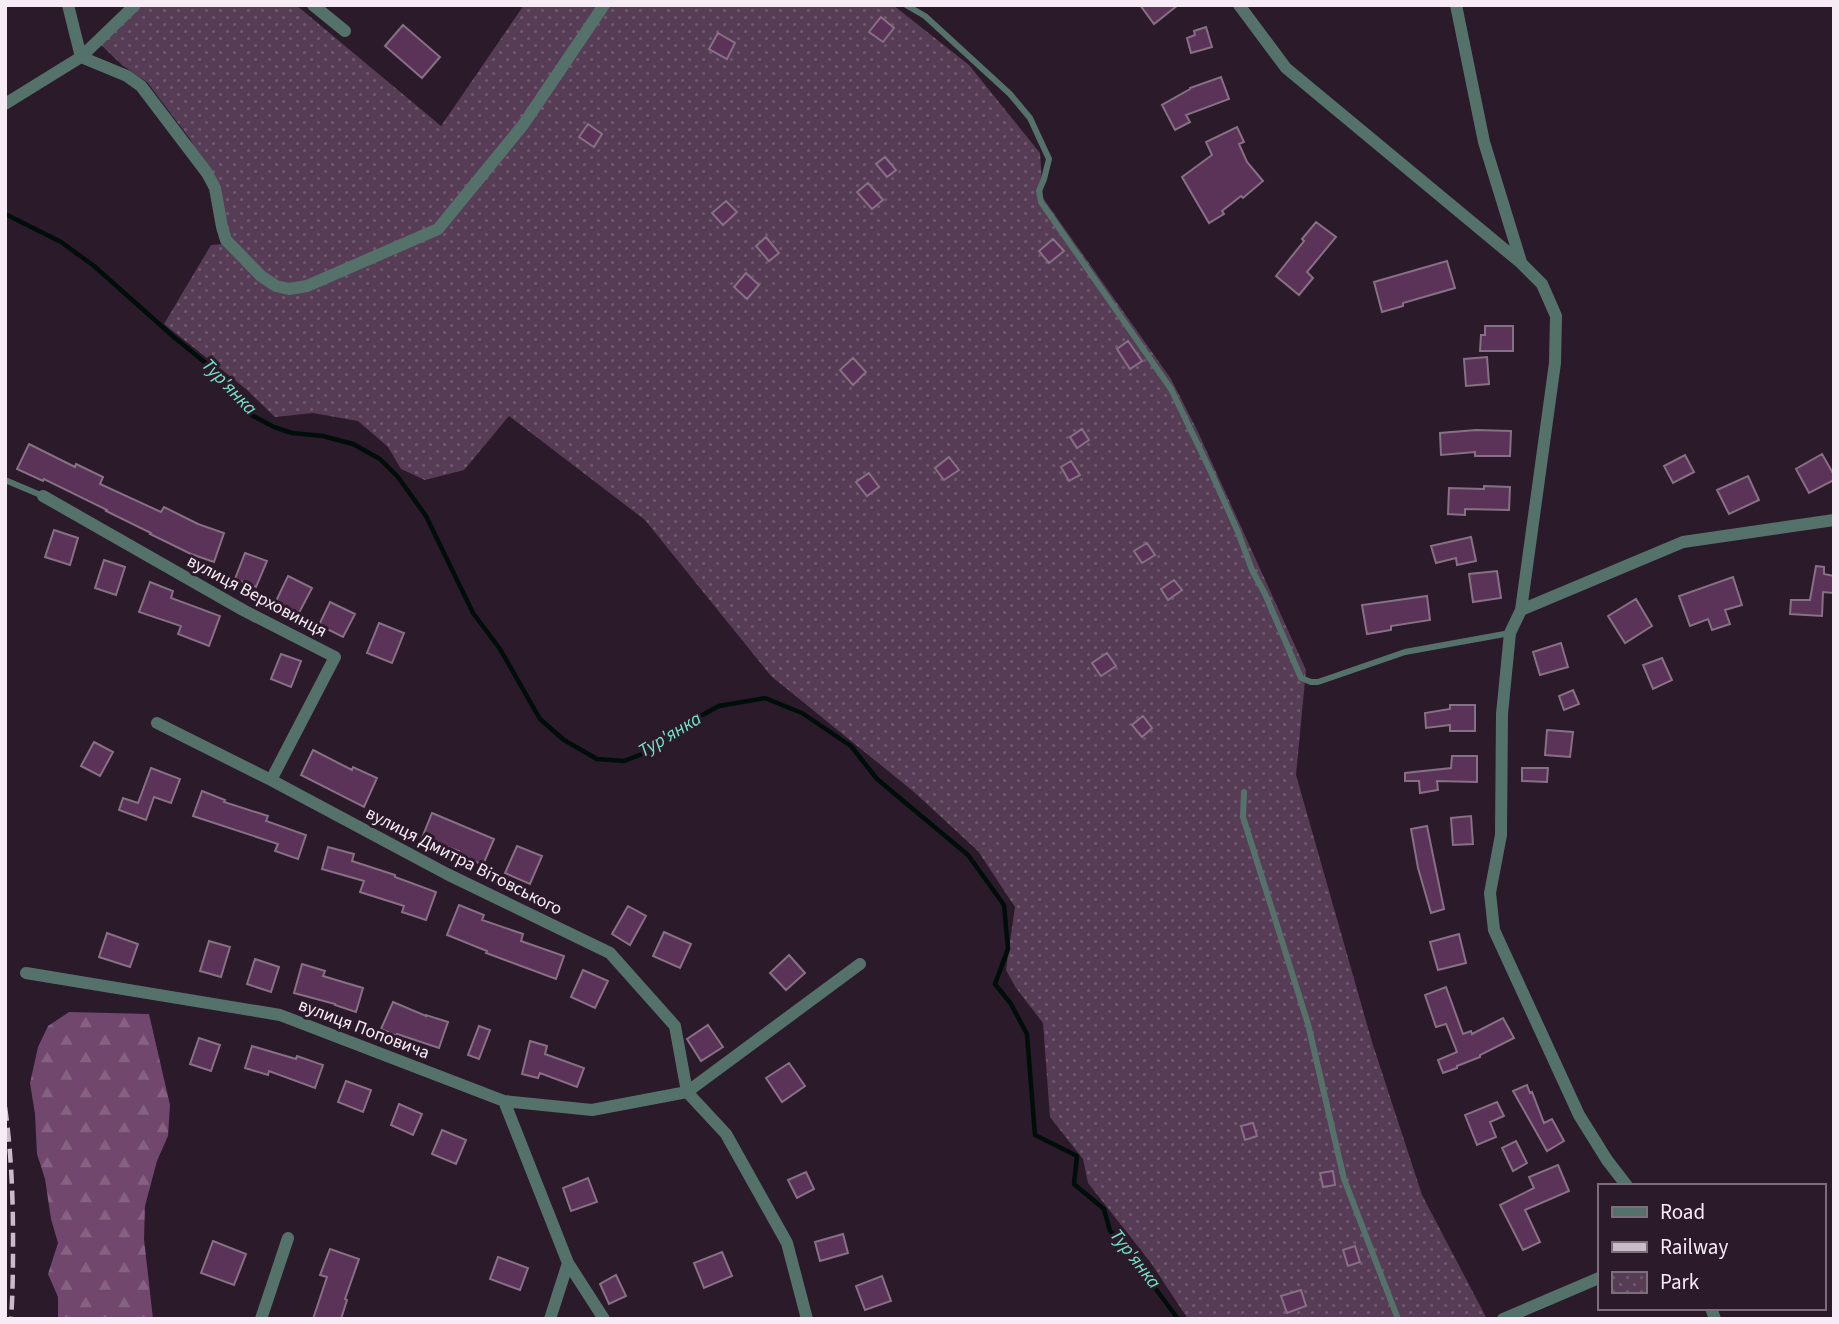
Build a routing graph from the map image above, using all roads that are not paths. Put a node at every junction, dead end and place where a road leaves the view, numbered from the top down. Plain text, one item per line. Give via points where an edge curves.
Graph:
1 (68, 5) edge
2 (135, 5) edge
3 (313, 5) edge
4 (604, 5) edge
5 (906, 5) edge
6 (1239, 5) edge
7 (1456, 5) edge
8 (345, 31) dead end
9 (81, 57) junction
10 (5, 104) edge
11 (1521, 263) junction
12 (5, 480) edge
13 (43, 496) joint
14 (1834, 520) edge
15 (1521, 610) junction
16 (1510, 633) junction
17 (157, 723) dead end
18 (271, 780) junction
19 (1244, 792) dead end
20 (860, 964) dead end
21 (26, 974) dead end
22 (687, 1092) junction
23 (504, 1101) junction
24 (1626, 1184) edge
25 (288, 1238) dead end
26 (568, 1263) junction
27 (1598, 1278) edge
28 (261, 1319) edge
29 (550, 1319) edge
30 (604, 1319) edge
31 (807, 1319) edge
32 (1398, 1319) edge
33 (1503, 1319) edge

1 - 9 street
2 - 9 street
3 - 8 street
4 - 9 street via 523,125 438,229 307,286 289,289 261,275 226,240 215,188 207,173 141,86
5 - 16 lane via 925,16 1030,118 1049,159 1039,191 1041,202 1171,389 1301,678 1318,682 1405,652
6 - 11 street via 1286,68
7 - 11 street via 1484,142
9 - 10 street
11 - 15 street via 1542,284 1556,316 1555,363
12 - 13 lane
13 - 18 street, вулиця Верховинця via 335,657
14 - 15 street via 1683,542
15 - 16 street
16 - 24 street via 1502,714 1502,835 1490,893 1494,930 1579,1115
17 - 18 street, вулиця Дмитра Вітовського
18 - 22 street, вулиця Дмитра Вітовського via 447,874 610,953 675,1027
19 - 32 lane via 1243,817 1308,1024 1344,1179
20 - 22 street, вулиця Поповича
21 - 23 street, вулиця Поповича via 280,1015
22 - 23 street, вулиця Поповича via 592,1110
22 - 31 street via 726,1134 787,1243
23 - 26 street
25 - 28 street
26 - 29 street
26 - 30 street
27 - 33 street

